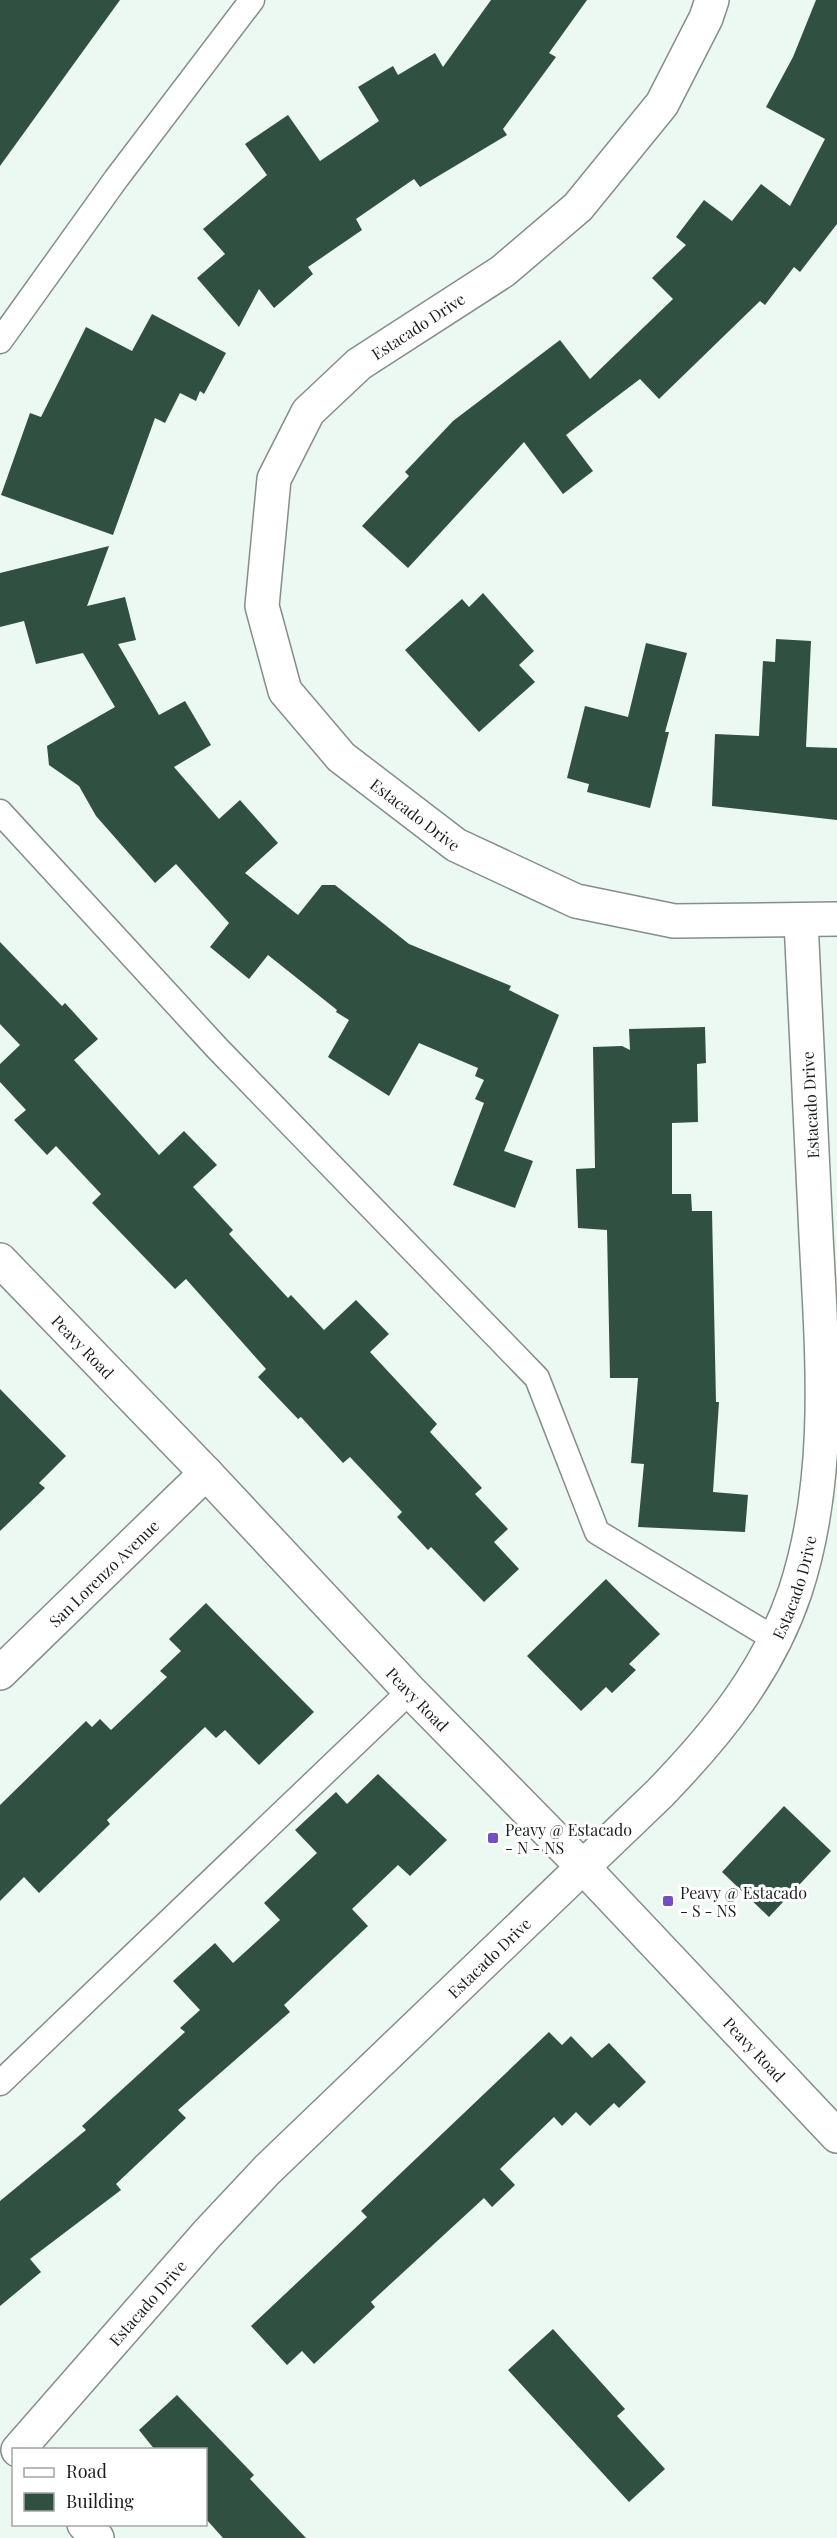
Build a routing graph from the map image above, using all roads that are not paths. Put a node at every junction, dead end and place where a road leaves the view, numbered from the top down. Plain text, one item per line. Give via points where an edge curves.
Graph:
1 (252, 0) edge
2 (712, 0) edge
3 (0, 342) edge
4 (0, 812) edge
5 (837, 920) edge
6 (801, 921) junction
7 (2, 1265) edge
8 (206, 1473) junction
9 (775, 1639) junction
10 (0, 1673) edge
11 (410, 1691) junction
12 (583, 1867) junction
13 (0, 2083) edge
14 (837, 2136) edge
15 (20, 2448) edge
16 (12, 2457) edge
17 (0, 2469) edge
18 (86, 2526) edge
19 (97, 2538) edge

1 - 3 lane via 116,179
2 - 6 street, Estacado Drive via 662,104 578,207 503,271 359,364 308,412 274,479 262,606 285,691 341,757 456,845 576,901 674,921
4 - 9 lane via 217,1048 537,1378 597,1532
5 - 6 street
6 - 9 street, Estacado Drive via 823,1368 819,1486 809,1543
7 - 8 street, Peavy Road
8 - 10 street, San Lorenzo Avenue
8 - 11 street, Peavy Road
9 - 12 street, Estacado Drive via 747,1692 708,1743
11 - 12 street, Peavy Road
11 - 13 lane
12 - 14 street, Peavy Road
12 - 15 street, Estacado Drive via 267,2170
16 - 17 street
18 - 19 street

